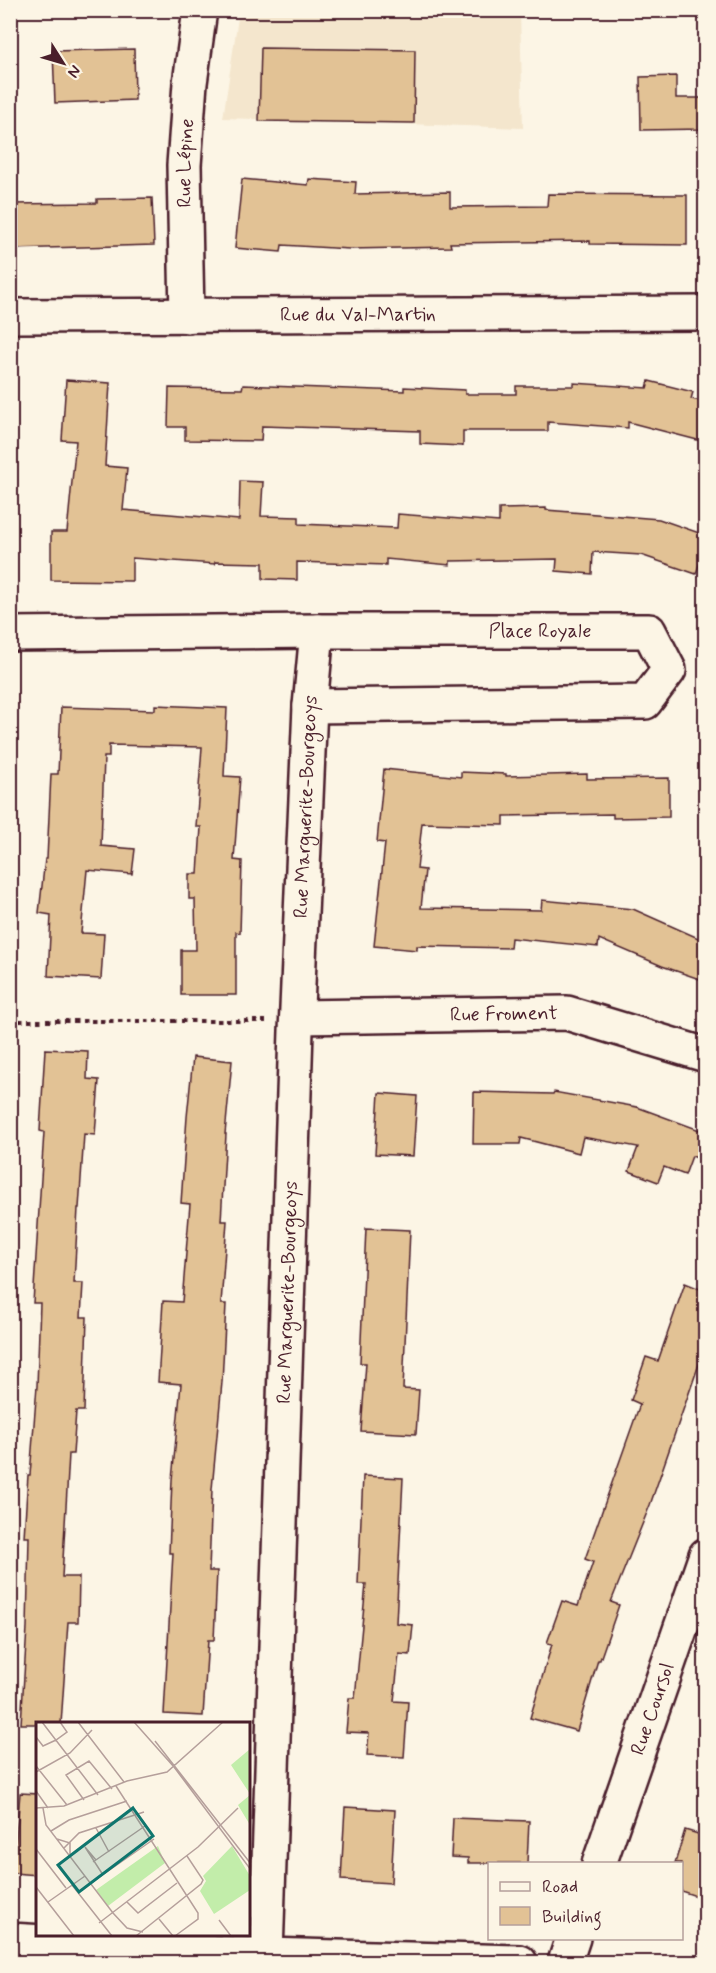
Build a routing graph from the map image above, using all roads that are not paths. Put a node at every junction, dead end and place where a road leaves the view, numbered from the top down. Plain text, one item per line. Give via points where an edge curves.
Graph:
1 (200, 10) edge
2 (10, 316) edge
3 (187, 316) junction
4 (700, 316) edge
5 (316, 631) junction
6 (10, 634) edge
7 (310, 706) junction
8 (286, 1019) junction
9 (705, 1055) edge
10 (705, 1555) edge
11 (599, 1862) edge
12 (10, 1940) edge
13 (572, 1940) edge
14 (266, 1955) junction
15 (520, 1962) edge
16 (565, 1962) edge

1 - 3 street, Rue Lépine via 184,153
2 - 3 street, Rue du Val-Martin
3 - 4 street, Rue du Val-Martin
5 - 6 street, Place Royale
5 - 7 street, Rue Marguerite-Bourgeoys
5 - 7 street, Place Royale via 649,631 669,670 645,702
7 - 8 street, Rue Marguerite-Bourgeoys
8 - 9 street, Rue Froment via 567,1013
8 - 14 street, Rue Marguerite-Bourgeoys
10 - 11 street, Rue Coursol
12 - 14 street
13 - 16 street
14 - 15 street

